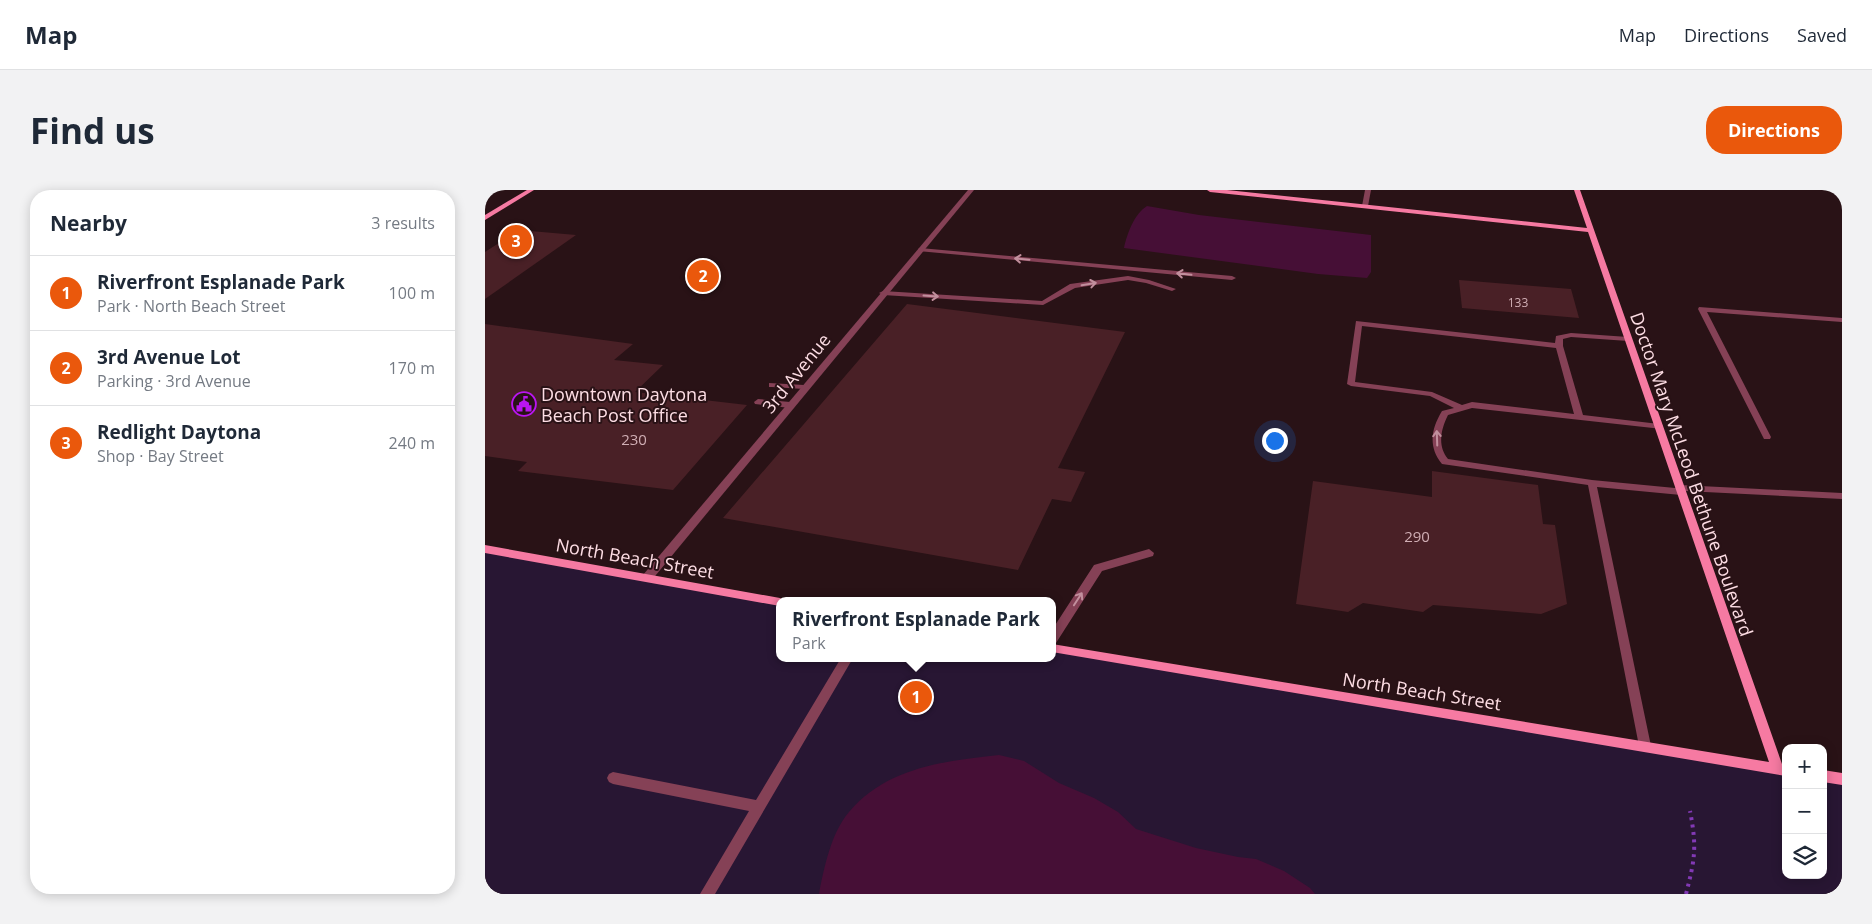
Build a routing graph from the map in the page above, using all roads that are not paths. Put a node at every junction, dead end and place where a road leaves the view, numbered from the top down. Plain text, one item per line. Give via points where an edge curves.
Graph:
1 (531, 190) edge
2 (971, 190) edge
3 (1210, 190) edge
4 (1368, 190) edge
5 (1577, 190) edge
6 (1365, 206) junction
7 (485, 218) edge
8 (1591, 230) junction
9 (920, 250) junction
10 (1232, 278) dead end
11 (1172, 289) dead end
12 (883, 293) junction
13 (1842, 320) edge
14 (1628, 338) junction
15 (1559, 346) junction
16 (772, 385) dead end
17 (805, 388) junction
18 (758, 402) dead end
19 (790, 405) junction
20 (1461, 408) junction
21 (1579, 418) junction
22 (1659, 427) junction
23 (1767, 437) dead end
24 (1592, 483) junction
25 (1681, 490) junction
26 (1842, 496) edge
27 (485, 549) edge
28 (1149, 552) dead end
29 (647, 578) junction
30 (776, 601) edge
31 (1056, 634) edge
32 (1056, 649) edge
33 (845, 662) edge
34 (1645, 746) junction
35 (1781, 769) edge
36 (1827, 777) edge
37 (613, 778) dead end
38 (1842, 779) edge
39 (760, 807) junction
40 (707, 894) edge

1 - 7 street
2 - 9 street, 3rd Avenue
3 - 6 street
4 - 6 street
5 - 8 street, Doctor Mary McLeod Bethune Boulevard
6 - 8 street
8 - 14 street, Doctor Mary McLeod Bethune Boulevard
10 -> 9 street
9 - 12 street, 3rd Avenue
12 -> 11 street via 1043,303 1073,286 1128,278
12 - 17 street, 3rd Avenue
13 - 23 street via 1702,308
14 - 15 street via 1571,335 1559,338
14 - 22 street, Doctor Mary McLeod Bethune Boulevard
15 - 20 street via 1359,323 1351,384 1432,394
15 - 21 street
16 - 17 street
17 - 19 street, 3rd Avenue
18 - 19 street
19 - 29 street, 3rd Avenue
20 - 21 street via 1472,405
24 -> 20 street via 1445,462 1440,457 1437,427 1445,413
21 - 22 street
22 - 25 street, Doctor Mary McLeod Bethune Boulevard
24 - 25 street
24 - 34 street
25 - 26 street
25 - 35 street, Doctor Mary McLeod Bethune Boulevard
27 - 29 street, North Beach Street
31 -> 28 street via 1098,568
29 - 30 street, North Beach Street
32 - 34 street, North Beach Street
33 - 39 street
34 - 35 street, North Beach Street
36 - 38 street
37 - 39 street
39 - 40 street

